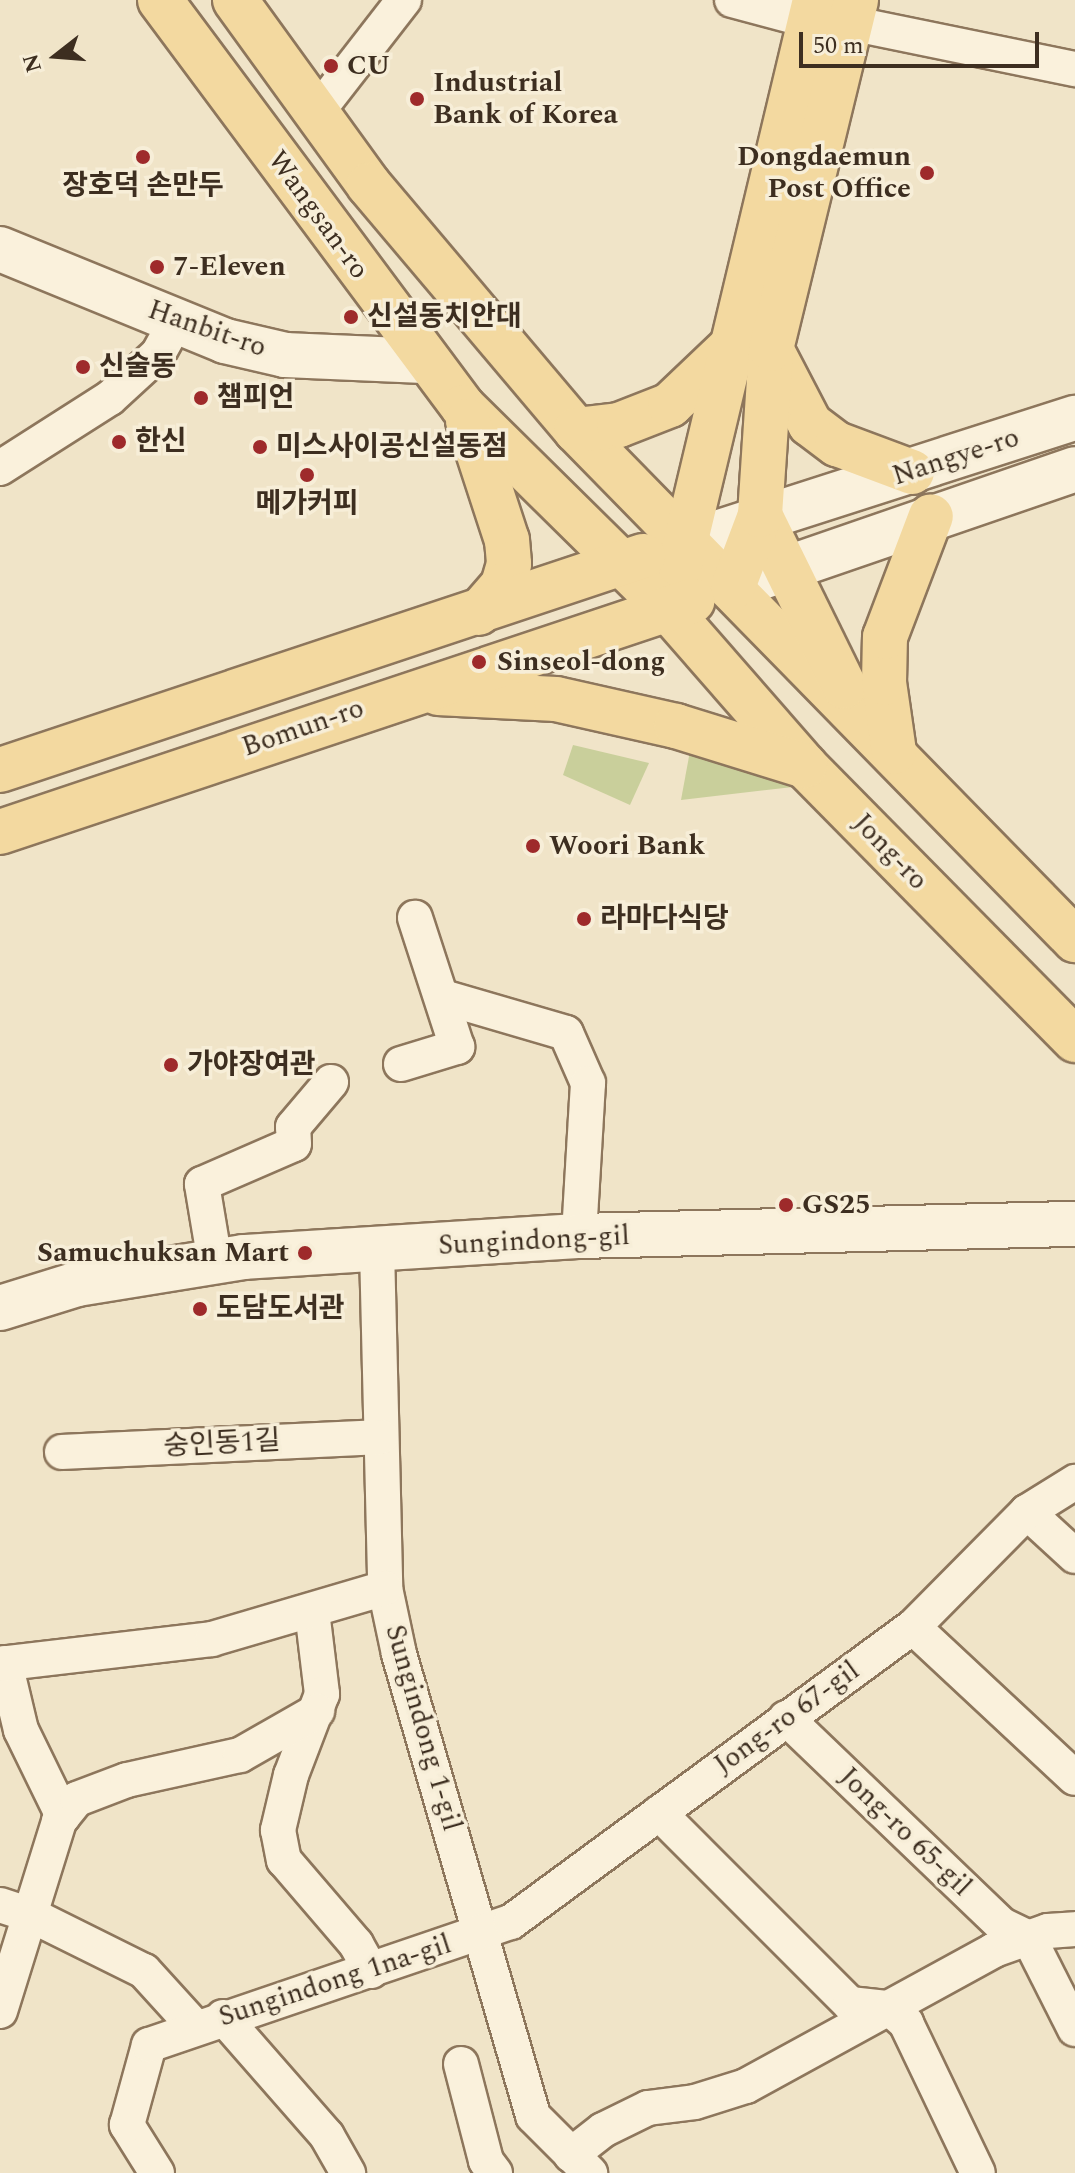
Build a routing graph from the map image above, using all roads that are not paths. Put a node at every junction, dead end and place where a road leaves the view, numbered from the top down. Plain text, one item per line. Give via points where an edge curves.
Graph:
1 (160, 0) edge
2 (235, 0) edge
3 (404, 0) edge
4 (732, 0) edge
5 (833, 11) edge
6 (1075, 69) edge
7 (317, 112) junction
8 (0, 249) edge
9 (176, 321) junction
10 (753, 346) junction
11 (424, 361) junction
12 (463, 407) junction
13 (1075, 418) edge
14 (576, 430) junction
15 (0, 468) edge
16 (1075, 469) edge
17 (912, 472) junction
18 (760, 515) junction
19 (931, 516) junction
20 (685, 543) junction
21 (620, 564) junction
22 (787, 567) junction
23 (733, 587) junction
24 (668, 609) junction
25 (479, 613) junction
26 (494, 666) junction
27 (408, 692) junction
28 (855, 710) junction
29 (894, 752) junction
30 (805, 766) junction
31 (0, 770) edge
32 (0, 832) edge
33 (415, 918) dead end
34 (1075, 940) edge
35 (443, 997) junction
36 (1075, 1040) edge
37 (401, 1064) dead end
38 (331, 1082) dead end
39 (1075, 1224) edge
40 (579, 1236) junction
41 (377, 1249) junction
42 (215, 1262) junction
43 (0, 1308) edge
44 (381, 1437) junction
45 (62, 1452) dead end
46 (1075, 1482) edge
47 (1027, 1512) junction
48 (1075, 1556) edge
49 (385, 1588) junction
50 (312, 1611) junction
51 (913, 1627) junction
52 (2, 1663) edge
53 (317, 1711) junction
54 (786, 1718) junction
55 (1075, 1778) edge
56 (659, 1813) junction
57 (63, 1816) junction
58 (0, 1905) edge
59 (33, 1916) junction
60 (1075, 1929) edge
61 (482, 1933) junction
62 (1029, 1938) junction
63 (371, 1971) junction
64 (1, 2005) edge
65 (889, 2008) junction
66 (209, 2022) junction
67 (1075, 2029) edge
68 (461, 2064) dead end
69 (581, 2164) edge
70 (157, 2173) edge
71 (348, 2173) edge
72 (495, 2173) edge
73 (978, 2173) edge

1 - 11 main road, Wangsan-ro
2 - 7 main road, Wangsan-ro
3 - 7 street
4 - 5 street
5 - 6 street
5 - 10 main road
7 - 14 main road, Wangsan-ro via 369,185
8 - 9 street, Hanbit-ro
9 - 11 street, Hanbit-ro via 225,341 285,355
9 - 15 street via 158,354 110,398
10 - 14 main road via 670,405 619,425
10 - 17 main road via 810,424 837,444
10 - 18 main road
10 - 20 main road
11 - 12 main road, Wangsan-ro
12 - 21 main road, Wangsan-ro
12 - 25 main road via 496,501 509,564 503,585
13 - 17 street, Nangye-ro
14 - 20 main road, Wangsan-ro
16 - 19 street, Nangye-ro
17 - 18 street, Nangye-ro
17 - 19 street
18 - 20 street, Nangye-ro
18 - 22 main road
18 - 23 main road
19 - 22 street, Nangye-ro
19 - 29 main road via 885,637 884,683
20 - 21 main road, Bomun-ro
20 - 23 main road, Wangsan-ro
20 - 24 main road
21 - 24 main road, Wangsan-ro
21 - 25 main road, Bomun-ro
22 - 23 street, Nangye-ro
22 - 28 main road
23 - 24 main road, Bomun-ro
23 - 28 main road, Wangsan-ro
24 - 26 main road, Bomun-ro
24 - 30 main road, Jong-ro
25 - 26 main road
25 - 31 main road, Bomun-ro
26 - 27 main road, Bomun-ro
27 - 30 main road via 556,699 676,726
27 - 32 main road, Bomun-ro
28 - 29 main road
29 - 34 main road
30 - 36 main road, Jong-ro
33 - 35 street
35 - 37 street via 457,1047
35 - 40 street via 566,1033 588,1083
38 - 42 street via 293,1127 294,1144 202,1184
39 - 40 street, Sungindong-gil
40 - 41 street, Sungindong-gil
41 - 42 street, Sungindong-gil
41 - 44 street, Sungindong 1-gil
42 - 43 street, Sungindong-gil via 77,1284
44 - 45 street, 숭인동1길
44 - 49 street, Sungindong 1-gil
46 - 47 street, Jong-ro 67-gil
47 - 48 street
47 - 51 street, Jong-ro 67-gil
49 - 50 street
49 - 61 street, Sungindong 1-gil
50 - 52 street via 212,1639
50 - 53 street via 322,1694
51 - 54 street, Jong-ro 67-gil
51 - 55 street
52 - 57 street via 21,1730
53 - 57 street via 240,1755 127,1780 77,1799
53 - 63 street via 291,1775 278,1830 284,1860 356,1944
54 - 56 street, Jong-ro 67-gil
54 - 62 street, Jong-ro 65-gil via 1002,1925
56 - 61 street, Jong-ro 67-gil via 511,1922
56 - 65 street via 850,2004
57 - 59 street
58 - 59 street, Sungindong 1na-gil
59 - 64 street
59 - 66 street, Sungindong 1na-gil via 144,1971
60 - 62 street
61 - 63 street, Sungindong 1na-gil
61 - 69 street, Sungindong 1-gil via 533,2116
62 - 65 street via 994,1950
62 - 67 street
63 - 66 street, Sungindong 1na-gil
65 - 69 street via 746,2086 695,2102 648,2108 603,2130
65 - 73 street via 906,2023
66 - 70 street via 149,2045 127,2125
66 - 71 street via 327,2136
68 - 72 street via 486,2161

